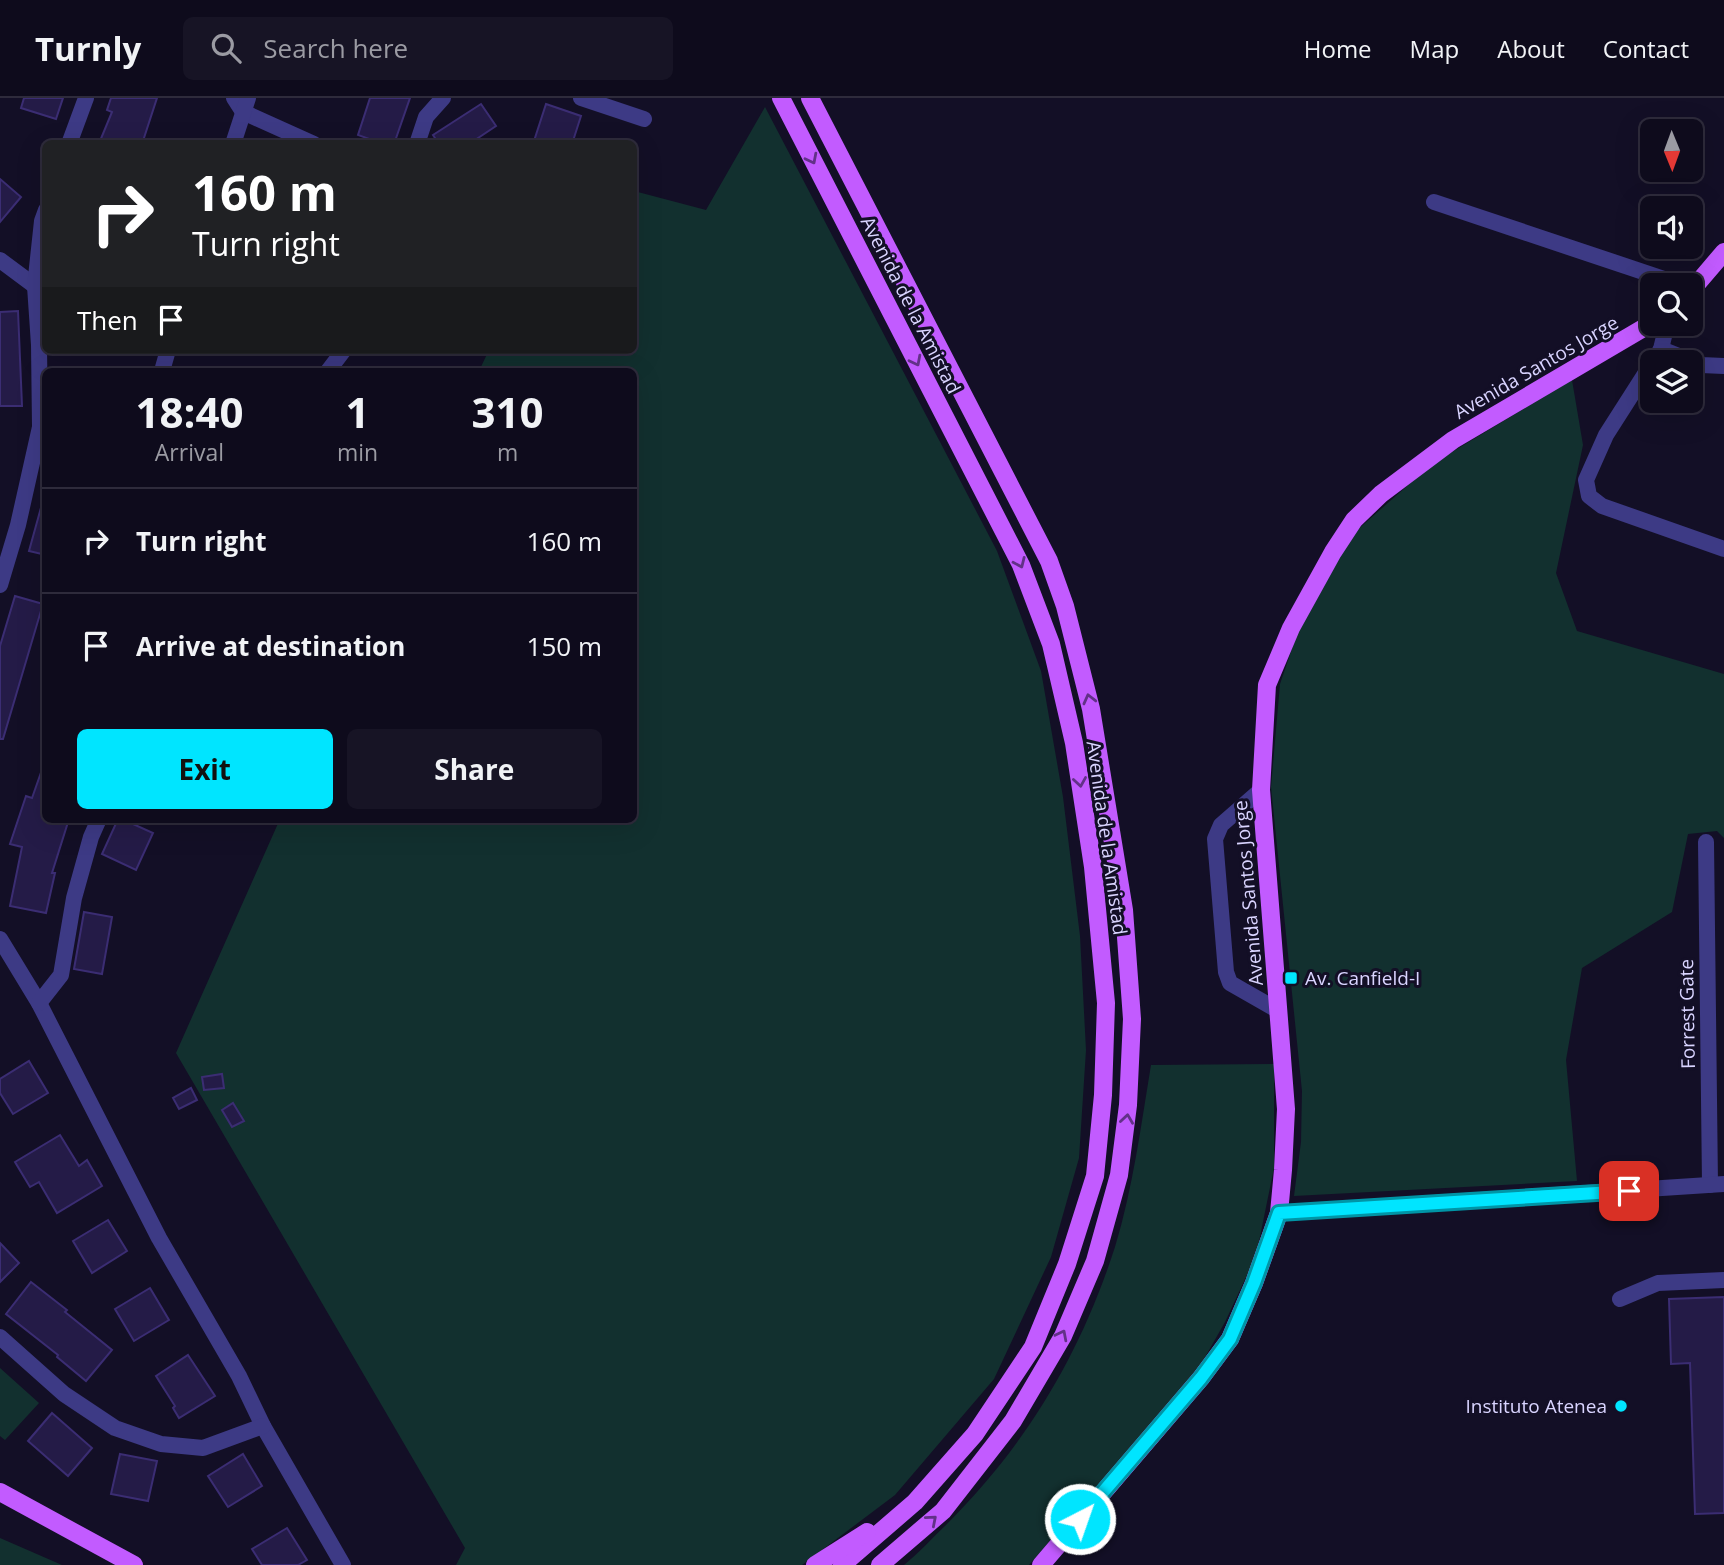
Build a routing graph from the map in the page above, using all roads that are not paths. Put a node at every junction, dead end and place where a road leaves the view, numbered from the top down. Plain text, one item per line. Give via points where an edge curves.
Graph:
1 (86, 98) edge
2 (234, 98) edge
3 (443, 98) edge
4 (581, 98) edge
5 (780, 98) edge
6 (810, 98) edge
7 (246, 105) edge
8 (644, 120) dead end
9 (70, 140) edge
10 (234, 140) edge
11 (307, 140) edge
12 (418, 140) edge
13 (1434, 202) dead end
14 (42, 221) edge
15 (1724, 251) edge
16 (0, 260) edge
17 (1642, 273) edge
18 (1703, 274) edge
19 (35, 286) junction
20 (1640, 330) edge
21 (341, 354) edge
22 (1703, 365) edge
23 (1724, 366) edge
24 (330, 368) edge
25 (1640, 382) edge
26 (1724, 550) edge
27 (0, 585) edge
28 (1261, 790) junction
29 (97, 823) edge
30 (1706, 842) dead end
31 (0, 939) edge
32 (39, 1003) junction
33 (1279, 1011) junction
34 (1716, 1012) edge
35 (1716, 1038) edge
36 (1717, 1185) edge
37 (1279, 1213) junction
38 (1724, 1280) edge
39 (1620, 1299) dead end
40 (0, 1337) edge
41 (263, 1426) junction
42 (0, 1492) edge
43 (915, 1502) junction
44 (134, 1565) edge
45 (343, 1565) edge
46 (815, 1565) edge
47 (842, 1565) edge
48 (880, 1565) edge
49 (1041, 1565) edge

1 - 9 street
2 - 7 street
3 - 12 street via 426,117
4 - 8 street
5 -> 43 main road, Avenida de la Amistad via 1021,565 1051,644 1074,743 1093,867 1106,1003 1095,1176 1067,1264 1033,1347 975,1434
48 -> 6 main road, Avenida de la Amistad via 943,1511 1013,1421 1063,1336 1095,1261 1119,1174 1132,1019 1124,910 1091,709 1065,606 1049,561
7 - 10 street
7 - 11 street
13 - 17 street
14 - 19 street
15 - 18 main road
16 - 19 street
19 - 27 street via 40,427
20 - 28 main road, Avenida Santos Jorge via 1453,440 1354,520 1291,628 1267,685
21 - 24 street
22 - 23 street
25 - 26 street via 1606,435 1586,480 1589,496 1602,506
28 - 33 main road, Avenida Santos Jorge
28 - 33 street via 1221,825 1215,839 1219,892 1230,983
29 - 32 street via 74,898 61,975
30 - 34 street, Forrest Gate
31 - 32 street
32 - 41 street via 159,1238
33 - 37 main road, Avenida Santos Jorge via 1286,1109
34 - 35 street, Forrest Gate
35 - 36 street, Forrest Gate
36 - 37 street
37 - 49 main road, Avenida Santos Jorge via 1230,1339
38 - 39 street via 1658,1283
40 - 41 street via 64,1394 115,1428 160,1444 203,1448
41 - 45 street
42 - 44 main road
43 - 46 main road
43 - 47 main road, Avenida de la Amistad

